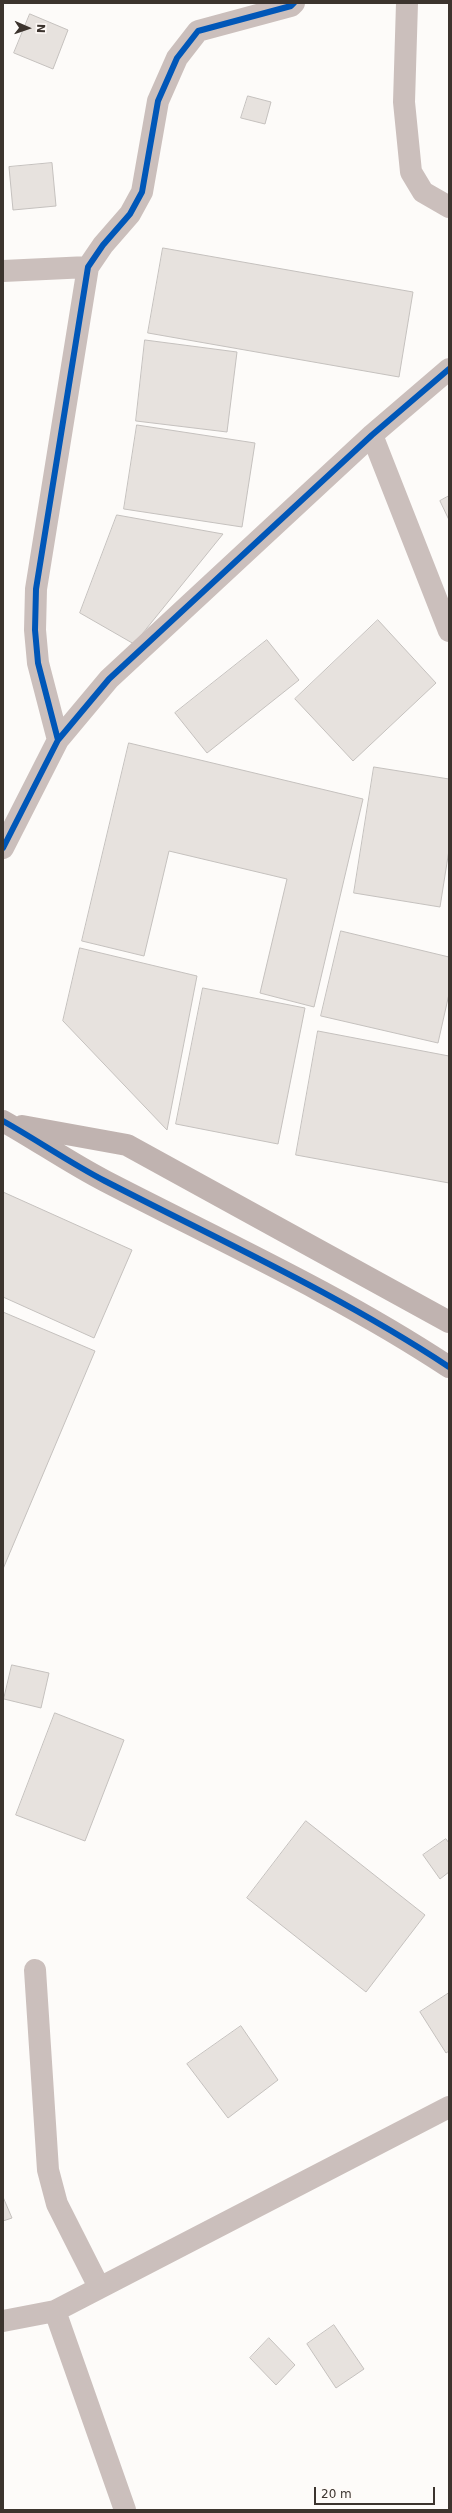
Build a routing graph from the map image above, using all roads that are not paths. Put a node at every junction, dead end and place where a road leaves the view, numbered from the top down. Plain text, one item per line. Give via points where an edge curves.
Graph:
1 (294, 3) edge
2 (407, 3) edge
3 (449, 206) edge
4 (88, 267) junction
5 (3, 271) edge
6 (449, 368) edge
7 (372, 435) junction
8 (449, 631) edge
9 (58, 740) junction
10 (3, 848) edge
11 (5, 1122) edge
12 (449, 1322) edge
13 (449, 1367) edge
14 (35, 1970) dead end
15 (449, 2107) edge
16 (99, 2287) junction
17 (54, 2311) junction
18 (3, 2321) edge
19 (125, 2510) edge

1 - 4 street via 291,6 198,31 177,58 158,101 142,192 130,214
2 - 3 street via 404,102 411,172 423,192
4 - 5 street
4 - 9 street via 36,590 35,630 38,663
6 - 7 street
7 - 8 street
7 - 9 street via 110,679
9 - 10 street
11 - 12 street via 127,1145
11 - 13 street via 103,1180 332,1296
14 - 16 street via 48,2170 57,2204
15 - 16 street
16 - 17 street
17 - 18 street
17 - 19 street

